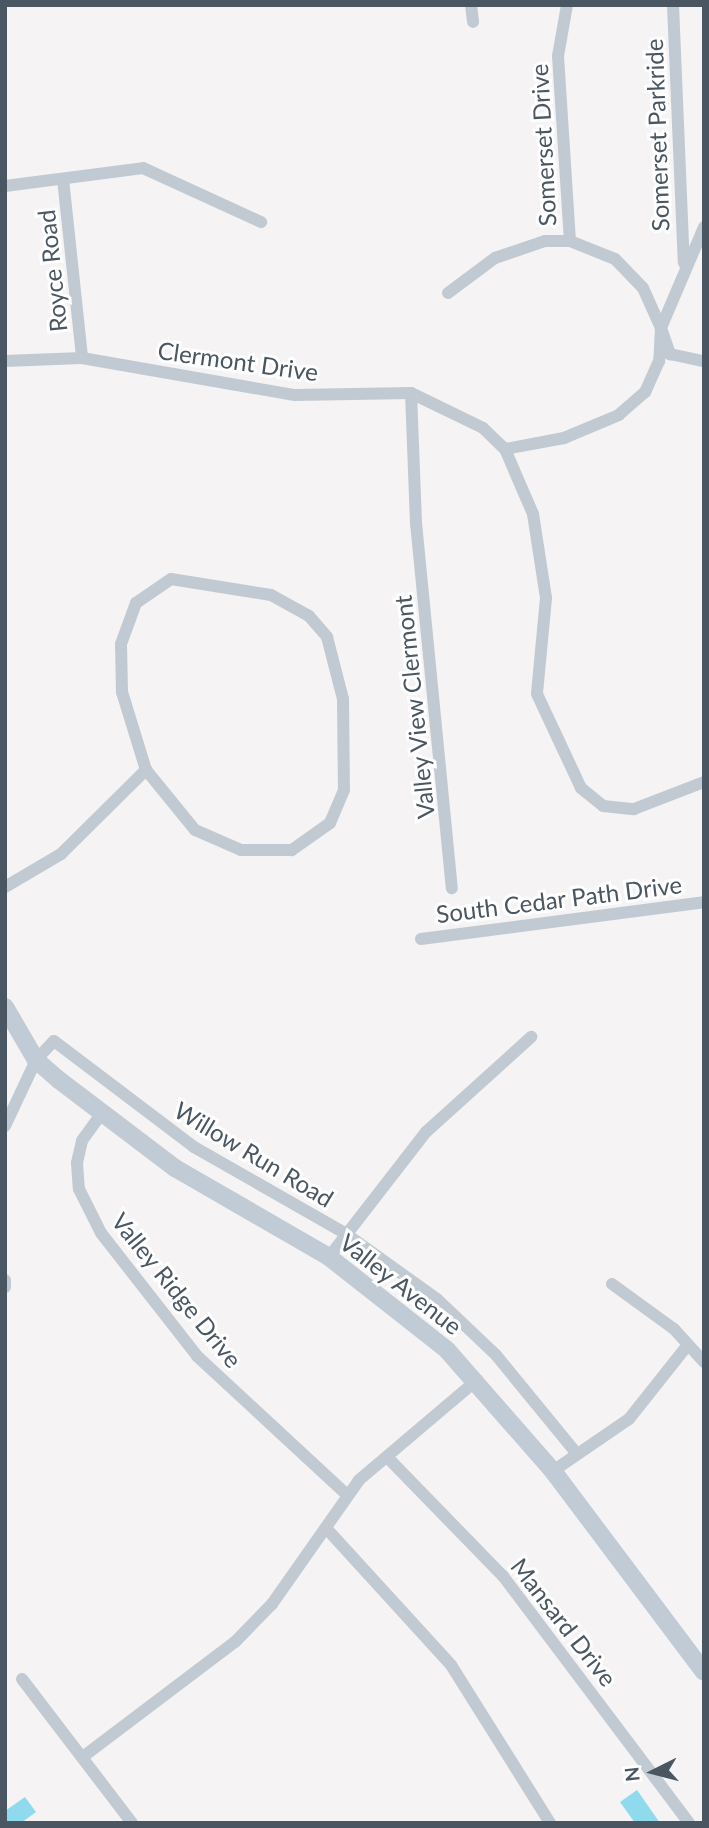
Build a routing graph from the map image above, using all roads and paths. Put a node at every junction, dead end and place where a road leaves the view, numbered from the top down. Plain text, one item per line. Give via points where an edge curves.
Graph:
1 (471, 5) edge
2 (567, 5) edge
3 (673, 5) edge
4 (473, 22) dead end
5 (63, 179) junction
6 (5, 186) edge
7 (261, 222) dead end
8 (704, 227) edge
9 (570, 241) junction
10 (684, 263) junction
11 (448, 293) dead end
12 (661, 328) junction
13 (82, 358) junction
14 (5, 360) edge
15 (704, 361) edge
16 (411, 393) junction
17 (505, 449) junction
18 (146, 770) junction
19 (704, 782) edge
20 (5, 887) edge
21 (452, 888) dead end
22 (704, 902) edge
23 (421, 939) dead end
24 (5, 1007) edge
25 (531, 1037) dead end
26 (36, 1060) junction
27 (102, 1113) junction
28 (5, 1126) edge
29 (345, 1233) junction
30 (329, 1257) junction
31 (5, 1280) edge
32 (612, 1284) dead end
33 (5, 1287) edge
34 (686, 1347) junction
35 (704, 1362) edge
36 (477, 1380) junction
37 (577, 1454) junction
38 (390, 1460) junction
39 (553, 1471) junction
40 (346, 1494) junction
41 (326, 1528) junction
42 (704, 1672) edge
43 (22, 1679) dead end
44 (84, 1756) junction
45 (132, 1823) edge
46 (550, 1823) edge
47 (689, 1823) edge

1 - 4 street
2 - 9 street, Somerset Drive via 558,56
3 - 10 street, Somerset Parkride
5 - 6 street
5 - 7 street via 143,168
5 - 13 street, Royce Road
8 - 10 street
9 - 11 street via 545,241 495,258
9 - 12 street via 615,259 643,288
10 - 12 street
12 - 15 street via 670,354
12 - 17 street via 659,361 645,392 619,415 564,438
13 - 14 street, Clermont Drive
13 - 16 street, Clermont Drive via 295,395
16 - 17 street, Clermont Drive via 483,428
16 - 21 street, Valley View Clermont via 416,523
17 - 19 street, Clermont Drive via 542,550 546,598 537,694 581,788 603,806 634,809
18 - 18 street via 195,830 241,850 292,849 330,823 344,790 343,699 327,637 309,616 271,596 198,579 171,579 147,591 121,644 122,692
18 - 20 street via 61,854
22 - 23 street, South Cedar Path Drive
24 - 26 main road, Valley Avenue
25 - 29 street via 426,1132
26 - 27 main road, Valley Avenue
26 - 28 street
26 - 29 street, Willow Run Road via 54,1041 194,1147
27 - 30 main road, Valley Avenue via 175,1168
27 - 40 street, Valley Ridge Drive via 82,1142 77,1163 79,1189 101,1233 197,1356
29 - 30 street
29 - 37 street, Willow Run Road via 467,1326
30 - 36 main road, Valley Avenue via 384,1296
31 - 33 street
32 - 34 street via 674,1329
34 - 35 street
34 - 37 street via 629,1419
36 - 38 street
36 - 39 main road, Valley Avenue
37 - 39 street
38 - 40 street
38 - 47 street, Mansard Drive via 503,1576
39 - 42 main road, Valley Avenue
40 - 41 street
41 - 44 street via 272,1604 235,1642
41 - 46 street via 451,1665
43 - 44 street
44 - 45 street

